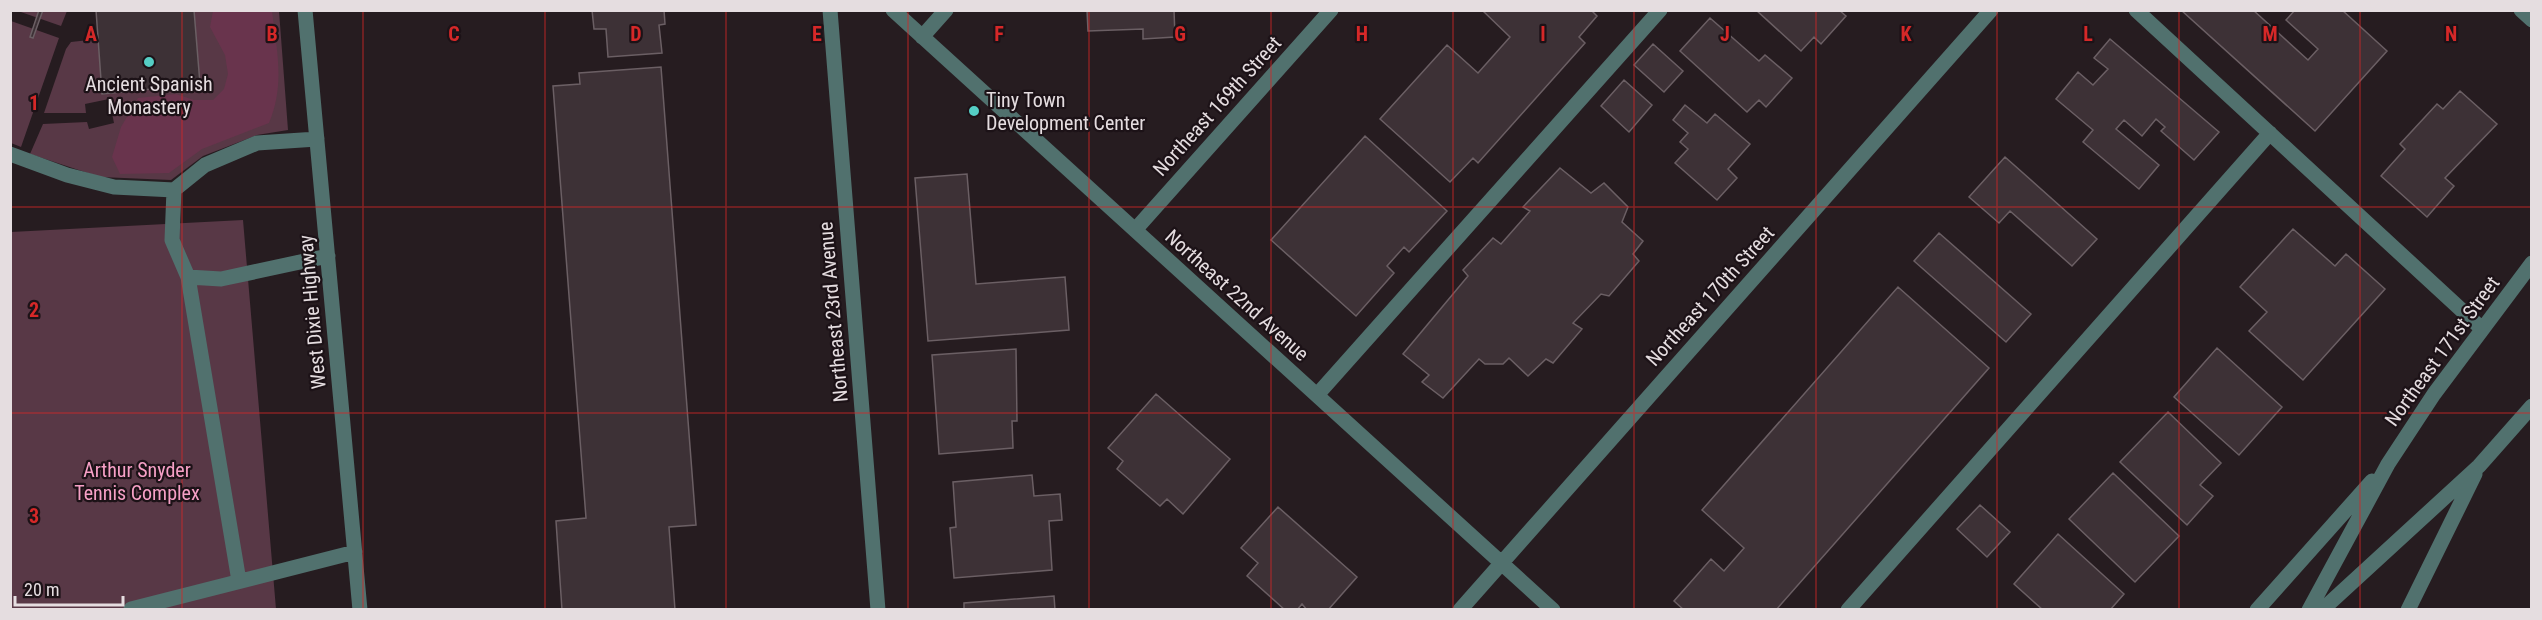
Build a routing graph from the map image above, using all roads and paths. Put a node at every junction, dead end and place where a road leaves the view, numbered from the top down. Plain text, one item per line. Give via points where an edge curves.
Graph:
1 (305, 10) edge
2 (830, 10) edge
3 (893, 10) edge
4 (946, 10) edge
5 (1331, 10) edge
6 (1659, 10) edge
7 (1991, 10) edge
8 (2136, 10) edge
9 (2521, 10) edge
10 (2532, 20) edge
11 (922, 37) junction
12 (2270, 133) junction
13 (317, 139) junction
14 (10, 154) edge
15 (174, 190) junction
16 (1135, 230) junction
17 (328, 256) junction
18 (2532, 263) edge
19 (188, 277) junction
20 (2481, 328) junction
21 (1317, 395) junction
22 (2532, 406) edge
23 (2388, 464) junction
24 (2479, 466) junction
25 (355, 552) junction
26 (1501, 562) junction
27 (239, 581) junction
28 (131, 609) edge
29 (360, 609) edge
30 (878, 609) edge
31 (1460, 609) edge
32 (1553, 609) edge
33 (1848, 609) edge
34 (2257, 609) edge
35 (2309, 609) edge
36 (2322, 609) edge
37 (2408, 609) edge

1 - 13 street, West Dixie Highway
2 - 30 street, Northeast 23rd Avenue
3 - 11 street, Northeast 22nd Avenue
4 - 11 street
5 - 16 street, Northeast 169th Street
6 - 21 street
7 - 26 street, Northeast 170th Street
8 - 12 street
9 - 10 street
11 - 16 street, Northeast 22nd Avenue
12 - 20 street
12 - 33 street
13 - 15 street via 257,143 205,165
13 - 17 street, West Dixie Highway
14 - 15 street via 114,187
15 - 19 street via 172,240
16 - 21 street, Northeast 22nd Avenue
17 - 19 street via 221,279
17 - 25 street, West Dixie Highway
18 - 20 street, Northeast 171st Street
19 - 27 street
20 - 23 street, Northeast 171st Street
21 - 26 street, Northeast 22nd Avenue
22 - 24 street
23 - 34 street, Northeast 171st Street
23 - 35 street, Northeast 171st Street
24 - 36 street
24 - 37 street
25 - 27 street
25 - 29 street, West Dixie Highway
26 - 31 street, Northeast 170th Street
26 - 32 street, Northeast 22nd Avenue
27 - 28 street

